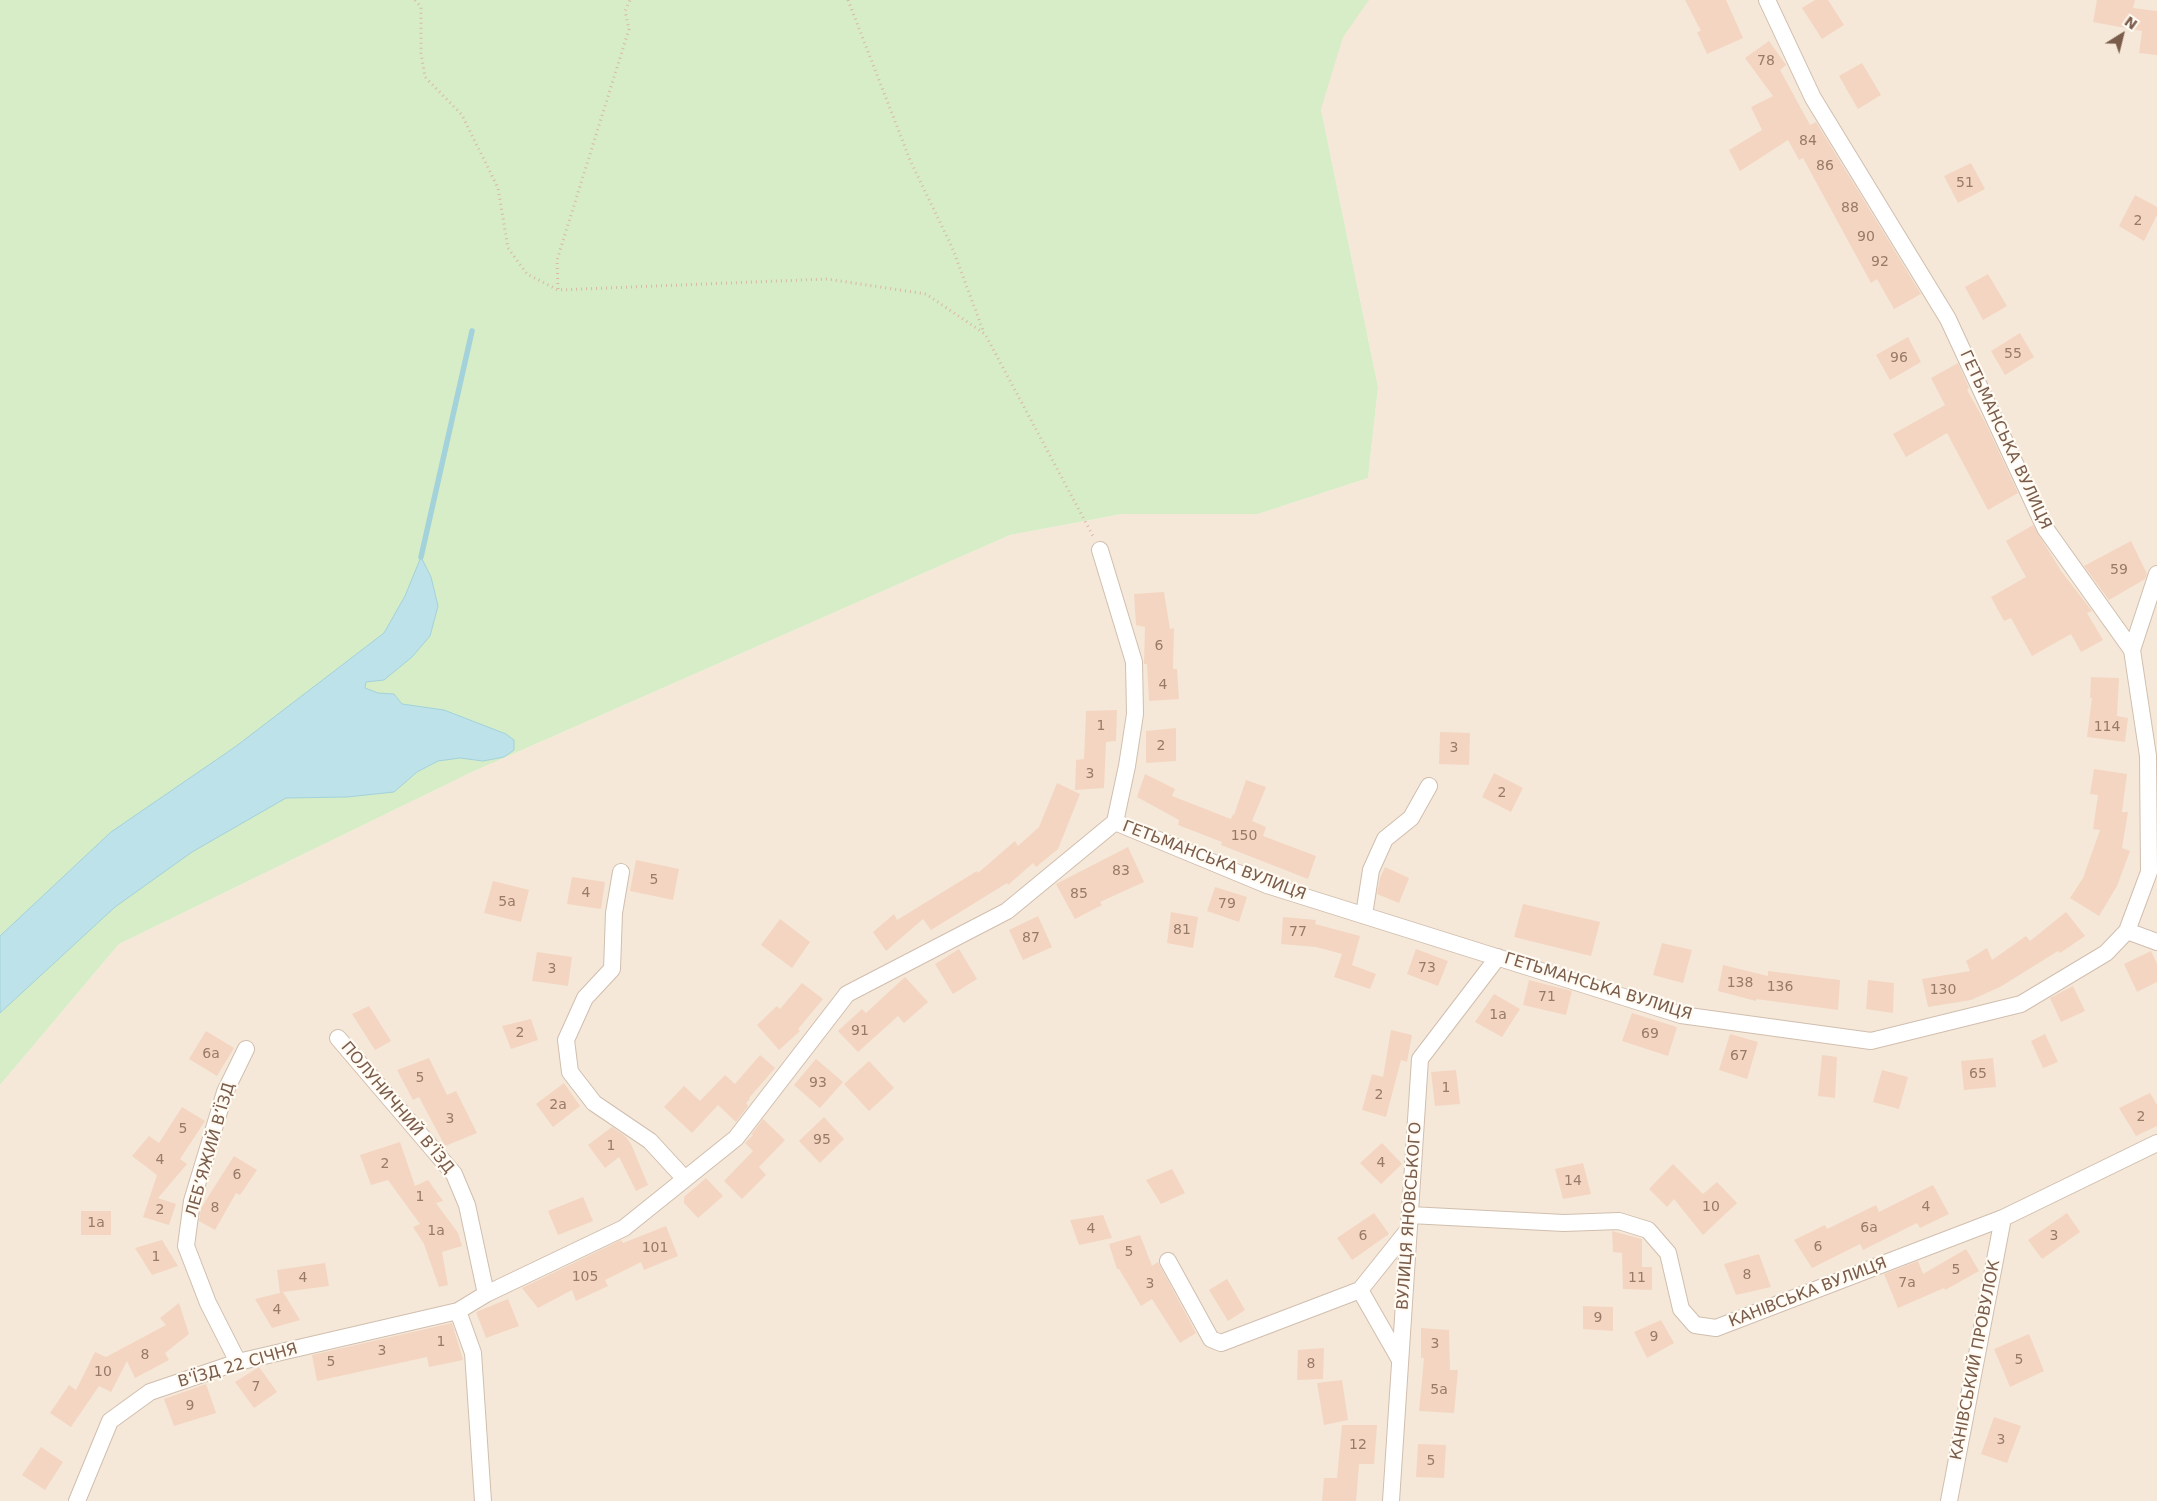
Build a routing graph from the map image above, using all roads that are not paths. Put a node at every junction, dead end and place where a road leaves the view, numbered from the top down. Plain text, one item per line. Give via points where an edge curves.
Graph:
1 (1773, 2) edge
2 (1100, 550) road end
3 (2157, 574) edge
4 (2132, 650) junction
5 (1429, 786) dead end
6 (1115, 822) junction
7 (621, 872) dead end
8 (1364, 915) junction
9 (2127, 931) junction
10 (2157, 942) edge
11 (1498, 957) junction
12 (338, 1038) dead end
13 (246, 1049) dead end
14 (2157, 1143) edge
15 (686, 1178) junction
16 (2003, 1218) junction
17 (1409, 1223) junction
18 (1168, 1261) dead end
19 (1360, 1290) junction
20 (486, 1294) junction
21 (458, 1311) junction
22 (1400, 1360) junction
23 (238, 1362) junction
24 (77, 1501) edge
25 (483, 1501) edge
26 (1391, 1501) edge
27 (1949, 1501) edge

1 - 4 street, ГЕТЬМАНСЬКА ВУЛИЦЯ via 1813,98 1948,319 2045,528
2 - 6 street via 1134,662 1135,714
3 - 4 street
4 - 9 street, ГЕТЬМАНСЬКА ВУЛИЦЯ via 2148,756 2150,872
5 - 8 street via 1411,818 1385,839 1371,870
6 - 8 street, ГЕТЬМАНСЬКА ВУЛИЦЯ via 1267,885
6 - 15 street, ГЕТЬМАНСЬКА ВУЛИЦЯ via 1007,912 847,994 736,1138
7 - 15 street via 614,913 612,969 585,998 566,1040 570,1072 594,1103 650,1141
8 - 11 street, ГЕТЬМАНСЬКА ВУЛИЦЯ
9 - 10 street
9 - 11 street, ГЕТЬМАНСЬКА ВУЛИЦЯ via 2106,953 2021,1004 1872,1040 1681,1015
11 - 17 street, ВУЛИЦЯ ЯНОВСЬКОГО via 1420,1059
12 - 20 street, ПОЛУНИЧНИЙ В’ЇЗД via 454,1174 467,1205
13 - 23 street, ЛЕБ’ЯЖИЙ В’ЇЗД via 222,1101 192,1201 186,1246 208,1303
14 - 16 street, КАНІВСЬКА ВУЛИЦЯ
15 - 20 street, ГЕТЬМАНСЬКА ВУЛИЦЯ via 624,1228
16 - 17 street, КАНІВСЬКА ВУЛИЦЯ via 1716,1328 1695,1325 1681,1308 1668,1253 1648,1230 1620,1221
16 - 27 street, КАНІВСЬКИЙ ПРОВУЛОК
17 - 19 street
17 - 22 street, ВУЛИЦЯ ЯНОВСЬКОГО
18 - 19 street via 1211,1340 1221,1343
19 - 22 street
20 - 21 street, ГЕТЬМАНСЬКА ВУЛИЦЯ
21 - 23 street, В'ЇЗД 22 СІЧНЯ
21 - 25 street via 472,1353
22 - 26 street, ВУЛИЦЯ ЯНОВСЬКОГО
23 - 24 street, В'ЇЗД 22 СІЧНЯ via 150,1392 110,1420

